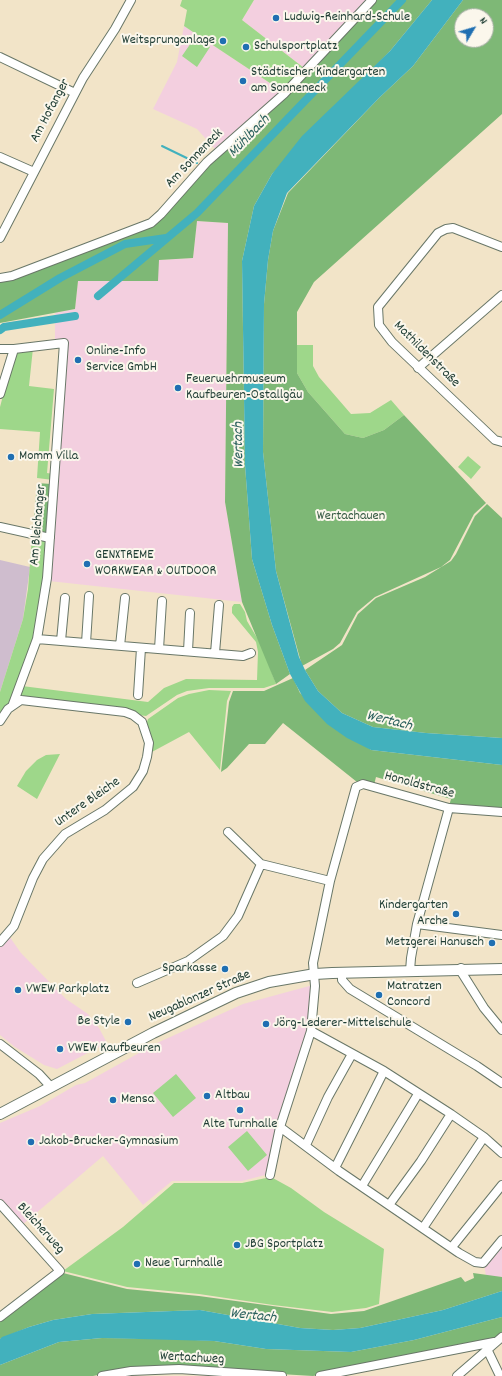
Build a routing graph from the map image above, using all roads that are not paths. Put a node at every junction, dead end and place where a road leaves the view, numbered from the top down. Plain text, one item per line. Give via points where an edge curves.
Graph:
1 (131, 0) edge
2 (372, 0) edge
3 (0, 58) edge
4 (75, 93) junction
5 (0, 157) edge
6 (34, 172) junction
7 (0, 238) edge
8 (502, 247) edge
9 (0, 278) edge
10 (502, 296) edge
11 (0, 349) edge
12 (14, 349) junction
13 (418, 368) junction
14 (0, 394) edge
15 (502, 442) edge
16 (0, 527) edge
17 (50, 538) junction
18 (89, 596) dead end
19 (65, 598) dead end
20 (125, 598) dead end
21 (162, 601) dead end
22 (219, 605) dead end
23 (190, 613) dead end
24 (37, 639) junction
25 (61, 641) junction
26 (86, 643) junction
27 (120, 646) junction
28 (141, 648) junction
29 (159, 649) junction
30 (188, 651) junction
31 (215, 653) junction
32 (251, 653) dead end
33 (138, 694) dead end
34 (13, 704) junction
35 (0, 721) edge
36 (449, 808) junction
37 (502, 812) edge
38 (228, 832) dead end
39 (261, 864) junction
40 (330, 882) junction
41 (417, 924) junction
42 (502, 935) edge
43 (0, 942) edge
44 (461, 968) junction
45 (502, 969) edge
46 (410, 970) junction
47 (342, 973) junction
48 (315, 974) junction
49 (137, 983) dead end
50 (502, 1030) edge
51 (311, 1031) junction
52 (0, 1044) edge
53 (352, 1054) junction
54 (384, 1071) junction
55 (502, 1083) edge
56 (51, 1087) junction
57 (418, 1094) junction
58 (0, 1114) edge
59 (451, 1114) junction
60 (280, 1127) junction
61 (484, 1137) junction
62 (306, 1145) junction
63 (502, 1153) edge
64 (335, 1168) junction
65 (270, 1175) dead end
66 (502, 1185) edge
67 (362, 1186) junction
68 (0, 1204) edge
69 (389, 1205) junction
70 (423, 1228) junction
71 (502, 1240) edge
72 (452, 1248) junction
73 (0, 1317) edge
74 (502, 1337) edge
75 (494, 1342) junction
76 (487, 1349) junction
77 (350, 1369) junction
78 (102, 1376) edge
79 (282, 1376) edge
80 (320, 1376) edge
81 (356, 1376) edge
82 (457, 1376) edge
83 (500, 1376) edge

1 - 4 street, Am Hofanger
2 - 9 street, Am Sonneneck via 284,94 206,162 151,223 12,276
3 - 4 street
4 - 6 street, Am Hofanger
5 - 6 street
6 - 7 street, Am Hofanger
8 - 13 street, Mathildenstraße via 453,228 446,228 438,233 378,307 379,325
10 - 13 street
11 - 12 street
12 - 14 street
12 - 17 street, Am Bleichanger via 64,343
13 - 15 street, Mathildenstraße via 494,440
16 - 17 street
17 - 24 street, Am Bleichanger via 47,578
18 - 26 street
19 - 25 street
20 - 27 street
21 - 29 street
22 - 31 street
23 - 30 street
24 - 25 street
24 - 34 street, Am Bleichanger
25 - 26 street
26 - 27 street
27 - 28 street
28 - 29 street
28 - 33 street
29 - 30 street
30 - 31 street
31 - 32 street via 244,656
34 - 35 street, Am Bleichanger
34 - 43 street, Untere Bleiche via 21,700 125,712 142,722 149,744 143,771 133,787 116,803 74,827 56,842 43,859 14,926
36 - 37 street, Honoldstraße
36 - 40 street, Honoldstraße via 363,784 356,788
36 - 41 street
38 - 39 street
39 - 40 street
39 - 49 street via 238,916 223,936 188,961
40 - 48 street via 313,963
41 - 42 street
41 - 46 street
44 - 45 street, Neugablonzer Straße
44 - 46 street, Neugablonzer Straße
44 - 50 street via 484,1008
46 - 47 street, Neugablonzer Straße
47 - 48 street, Neugablonzer Straße
47 - 55 street via 342,980 350,989
48 - 51 street
48 - 56 street, Neugablonzer Straße via 274,981 236,993
51 - 53 street
51 - 60 street
52 - 56 street via 39,1074
53 - 54 street
53 - 62 street via 328,1097
54 - 57 street
54 - 64 street
56 - 58 street, Neugablonzer Straße
57 - 59 street
57 - 67 street
59 - 61 street
59 - 69 street
60 - 62 street
60 - 65 street
61 - 63 street
61 - 70 street
62 - 64 street
64 - 67 street
66 - 72 street
67 - 69 street
68 - 73 street, Bleicherweg via 60,1271
69 - 70 street
70 - 72 street
71 - 72 street via 483,1263 475,1262
74 - 75 street
75 - 76 street
75 - 77 street
76 - 82 street
76 - 83 street
77 - 80 street
77 - 81 street
78 - 79 street, Wertachweg via 131,1371 179,1369

